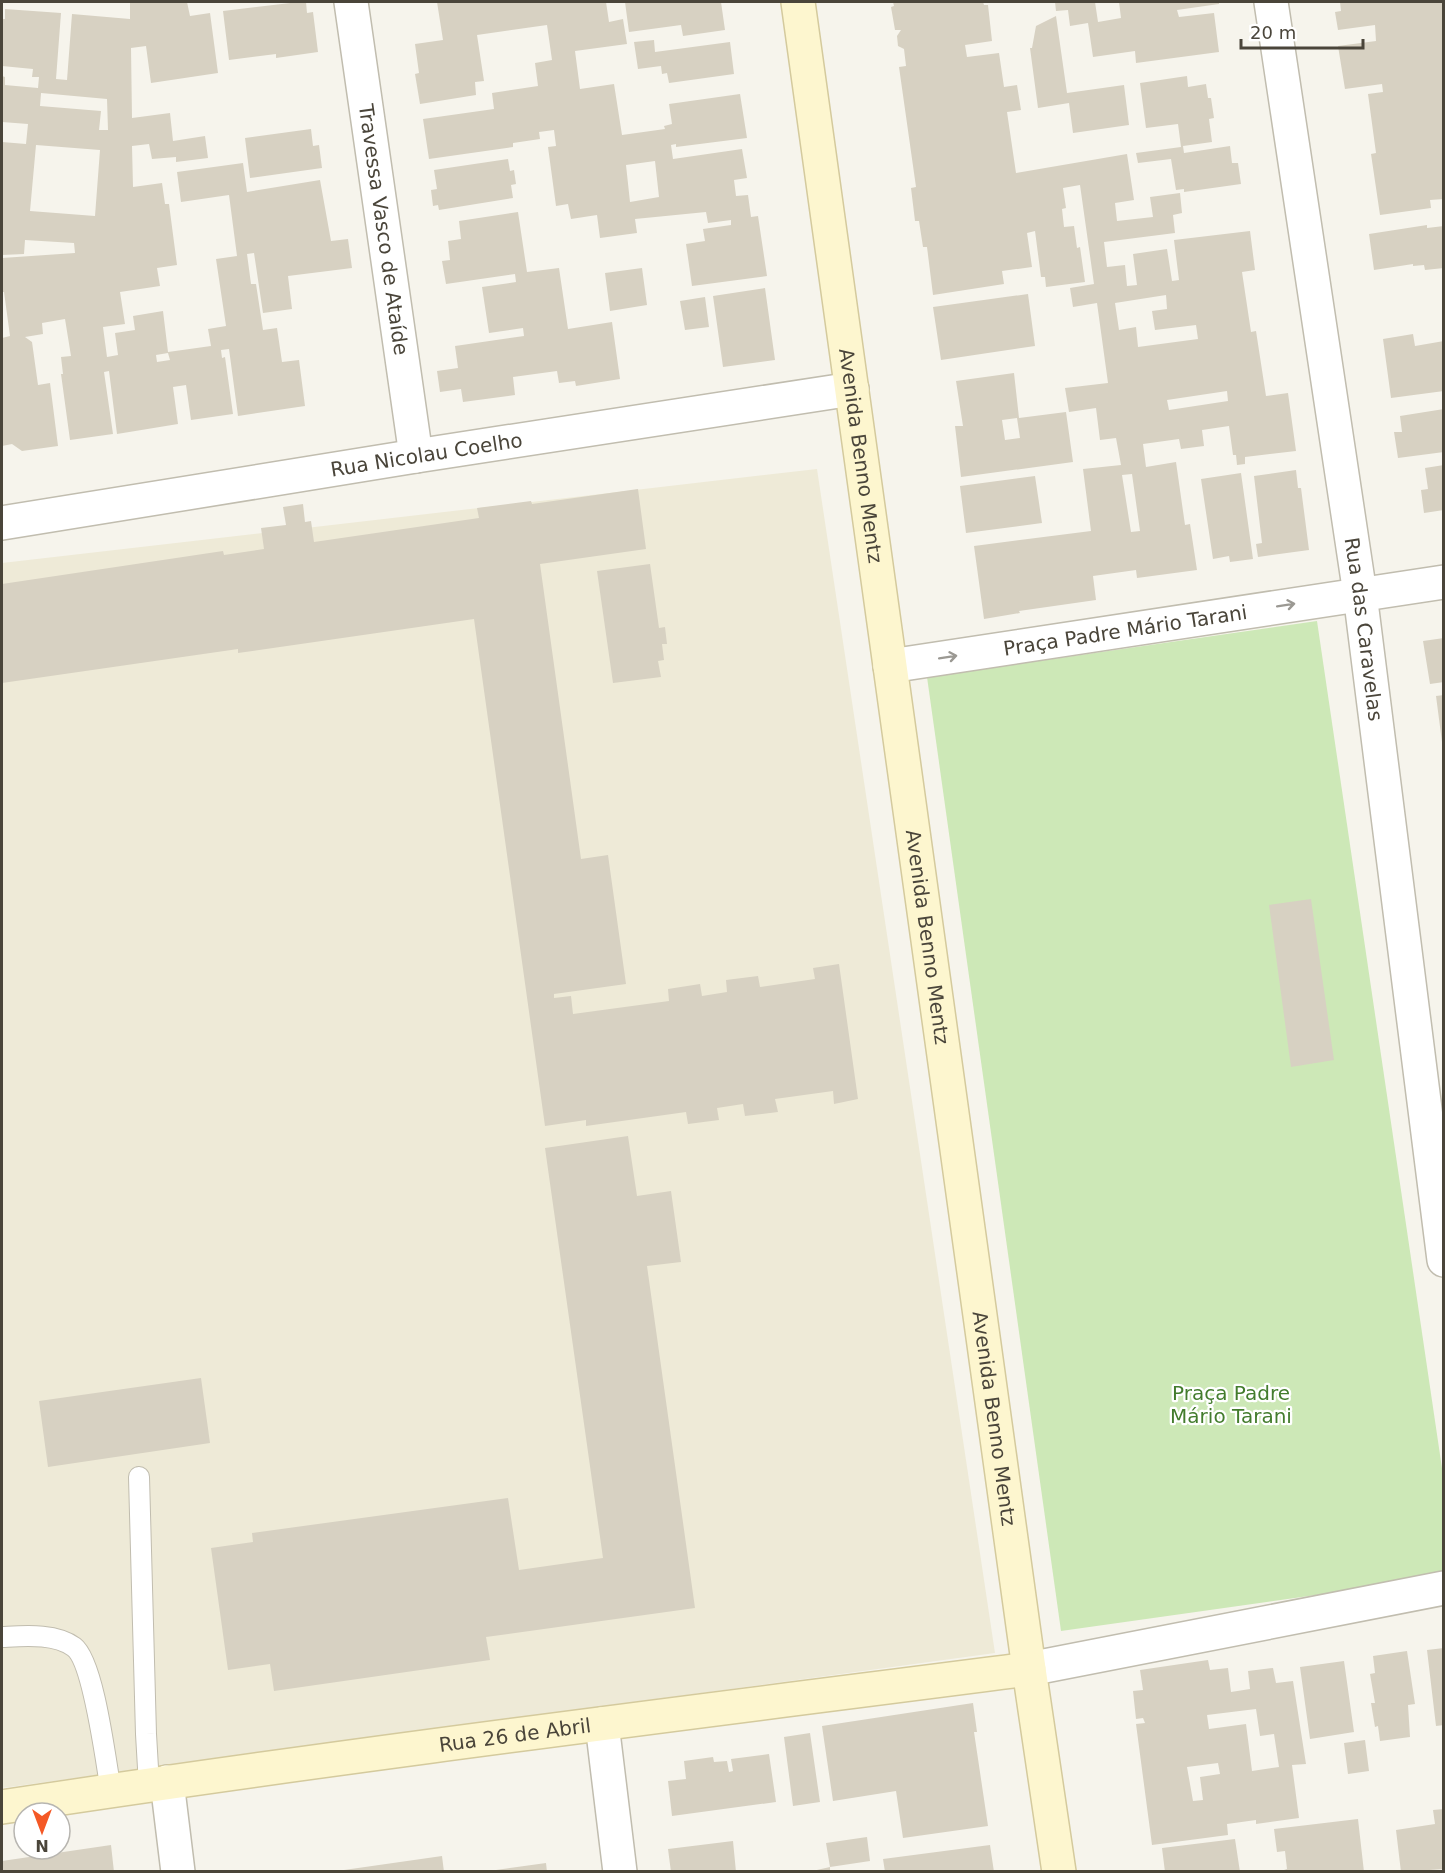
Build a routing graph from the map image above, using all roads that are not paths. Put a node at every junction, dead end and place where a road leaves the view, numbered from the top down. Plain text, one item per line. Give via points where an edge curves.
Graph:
1 (351, 2) edge
2 (798, 2) edge
3 (1271, 2) edge
4 (852, 389) junction
5 (416, 456) junction
6 (2, 523) edge
7 (1443, 582) edge
8 (1360, 594) junction
9 (890, 666) junction
10 (1430, 1047) edge
11 (1443, 1260) edge
12 (139, 1477) dead end
13 (1443, 1588) edge
14 (2, 1637) edge
15 (1029, 1669) junction
16 (602, 1724) junction
17 (158, 1783) junction
18 (111, 1791) junction
19 (2, 1808) edge
20 (178, 1872) edge
21 (620, 1872) edge
22 (1059, 1872) edge

1 - 5 street, Travessa Vasco de Ataíde
2 - 4 street, Avenida Benno Mentz
3 - 8 street, Rua das Caravelas
4 - 5 street, Rua Nicolau Coelho
4 - 9 street, Avenida Benno Mentz
5 - 6 street, Rua Nicolau Coelho
7 - 8 street, Praça Padre Mário Tarani
9 -> 8 street, Praça Padre Mário Tarani
8 - 10 street, Rua das Caravelas
9 - 15 street, Avenida Benno Mentz
10 - 11 street, Rua das Caravelas
12 - 17 lane via 146,1734
13 - 15 street
14 - 18 lane via 55,1639 75,1648 88,1669
15 - 16 street, Rua 26 de Abril
15 - 22 street, Avenida Benno Mentz
16 - 17 street, Rua 26 de Abril
16 - 21 street
17 - 18 street, Rua 26 de Abril
17 - 20 street
18 - 19 street, Rua 26 de Abril

